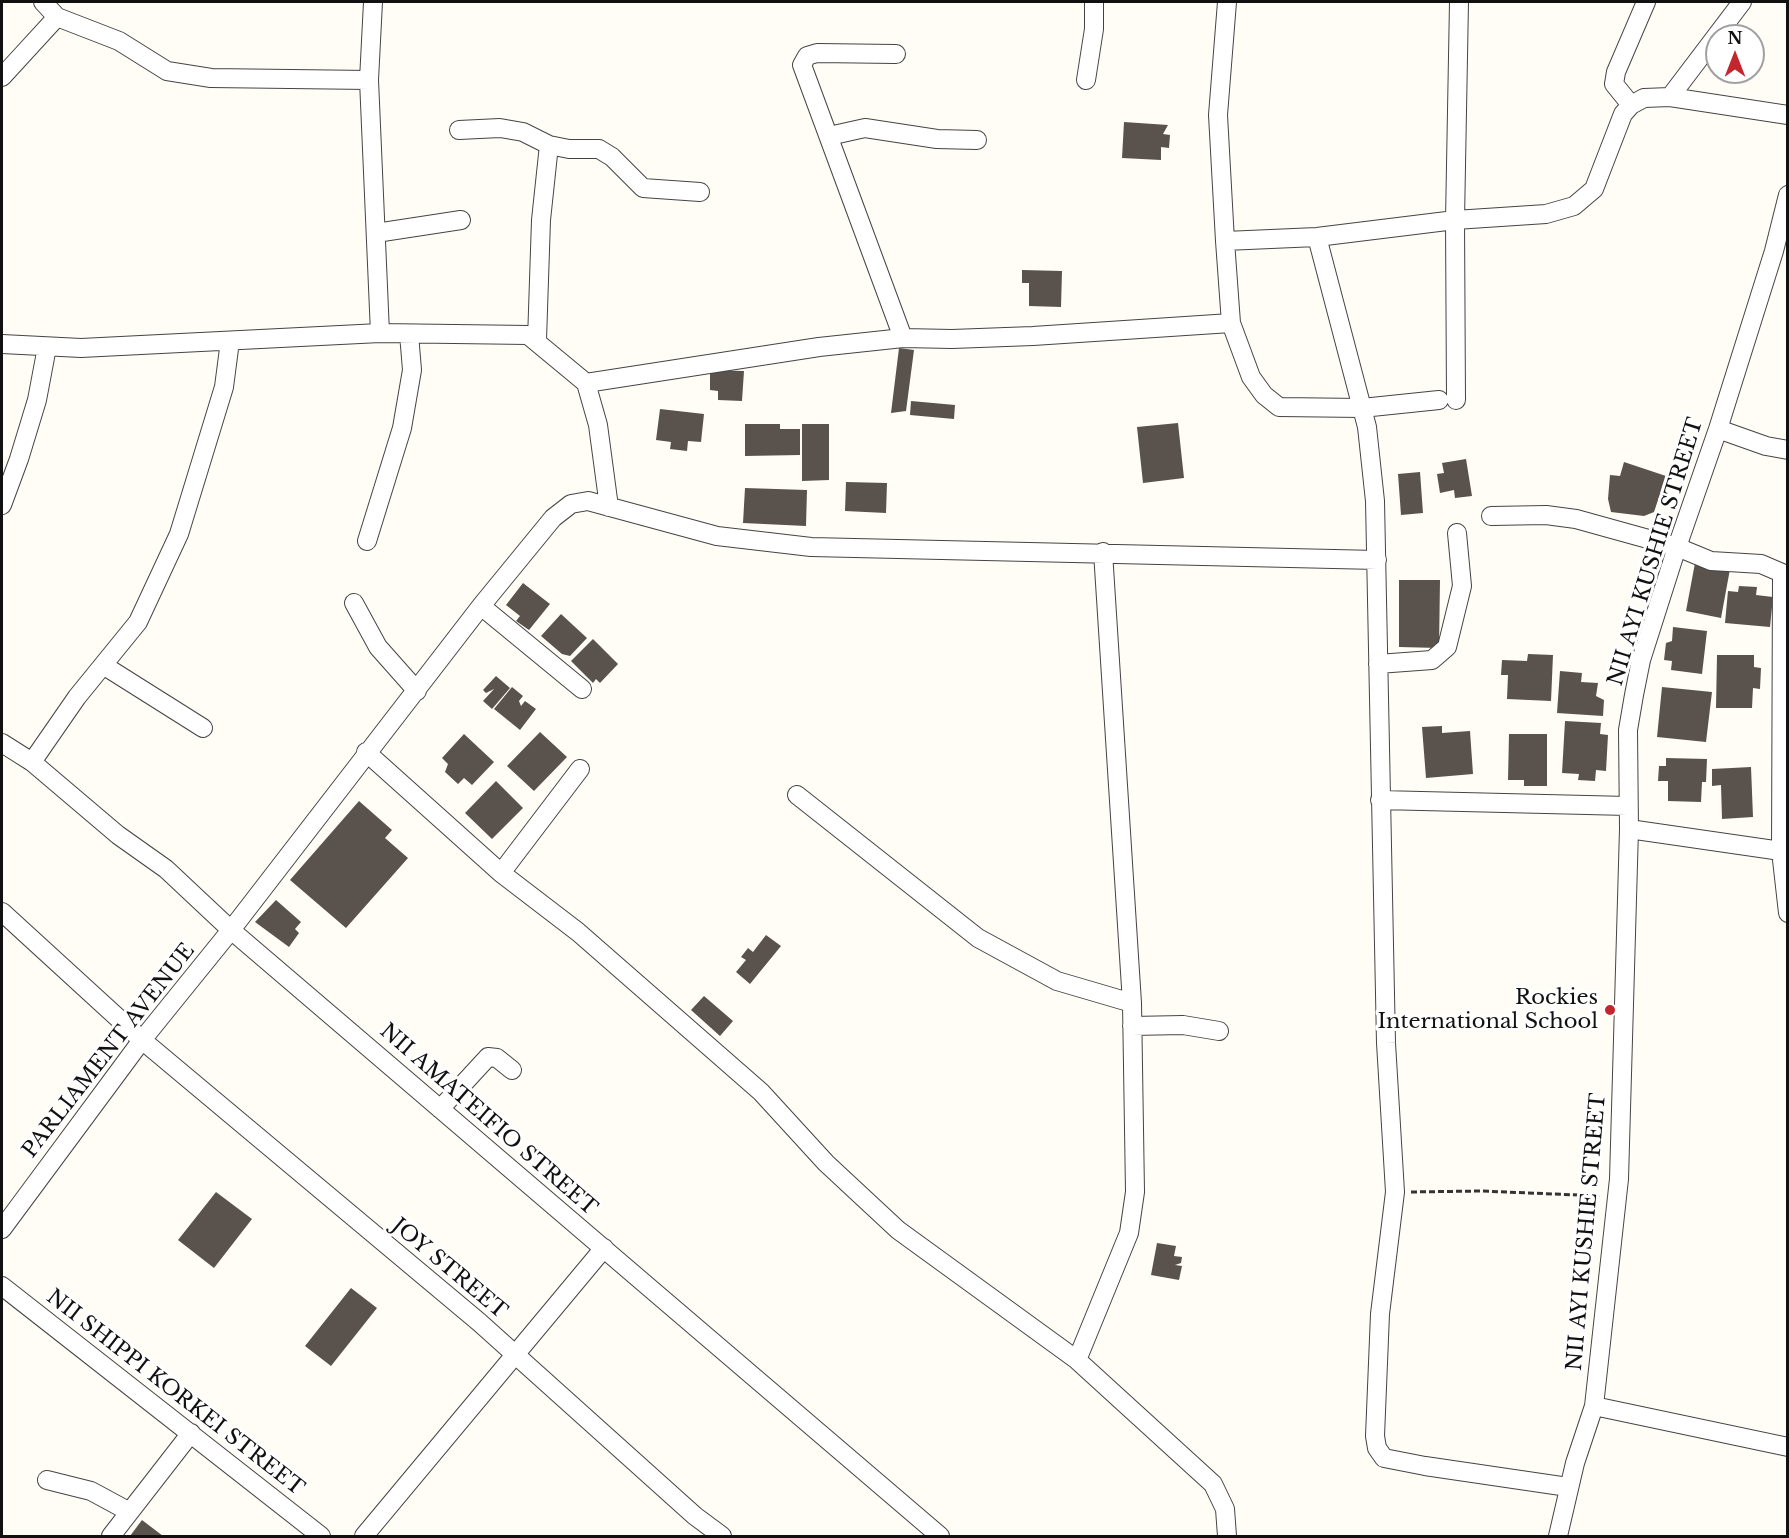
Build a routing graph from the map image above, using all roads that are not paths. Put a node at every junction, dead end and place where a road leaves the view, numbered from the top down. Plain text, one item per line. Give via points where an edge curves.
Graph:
1 (43, 2) edge
2 (373, 2) edge
3 (1094, 2) edge
4 (1227, 2) edge
5 (1459, 2) edge
6 (1646, 2) edge
7 (1742, 2) edge
8 (57, 17) junction
9 (896, 54) dead end
10 (2, 77) edge
11 (369, 80) junction
12 (1086, 80) dead end
13 (1670, 98) junction
14 (1631, 105) junction
15 (1788, 116) edge
16 (459, 130) dead end
17 (829, 136) junction
18 (977, 141) dead end
19 (549, 145) junction
20 (700, 192) dead end
21 (1788, 195) edge
22 (461, 220) dead end
23 (1455, 220) junction
24 (376, 233) junction
25 (1317, 237) junction
26 (1225, 241) junction
27 (1231, 323) junction
28 (380, 333) junction
29 (409, 334) junction
30 (903, 338) junction
31 (537, 340) junction
32 (230, 341) junction
33 (2, 344) edge
34 (47, 347) junction
35 (586, 383) junction
36 (1362, 408) junction
37 (1718, 429) junction
38 (1788, 450) edge
39 (2, 505) edge
40 (609, 507) junction
41 (1491, 516) dead end
42 (1457, 532) dead end
43 (367, 542) dead end
44 (1677, 547) junction
45 (1103, 552) junction
46 (1377, 560) junction
47 (354, 603) dead end
48 (481, 606) junction
49 (1378, 664) junction
50 (103, 665) junction
51 (582, 689) dead end
52 (417, 691) junction
53 (203, 728) dead end
54 (2, 743) edge
55 (366, 752) junction
56 (32, 762) junction
57 (580, 769) dead end
58 (797, 795) dead end
59 (1380, 800) junction
60 (1629, 806) junction
61 (1629, 829) junction
62 (1781, 851) junction
63 (501, 873) junction
64 (2, 912) edge
65 (1788, 913) edge
66 (231, 930) junction
67 (1132, 1003) junction
68 (1132, 1026) junction
69 (1219, 1030) dead end
70 (142, 1041) junction
71 (512, 1070) dead end
72 (440, 1109) junction
73 (2, 1228) edge
74 (604, 1248) junction
75 (2, 1286) edge
76 (515, 1355) junction
77 (1077, 1360) junction
78 (1594, 1406) junction
79 (191, 1433) junction
80 (1788, 1447) edge
81 (47, 1480) dead end
82 (1568, 1487) junction
83 (128, 1511) junction
84 (111, 1536) edge
85 (321, 1536) edge
86 (364, 1536) edge
87 (723, 1536) edge
88 (940, 1536) edge
89 (1227, 1536) edge
90 (1558, 1536) edge

1 - 8 street
2 - 11 street
3 - 12 street
4 - 26 street via 1218,115
5 - 23 street
6 - 14 street via 1614,84
7 - 13 street
8 - 10 street
8 - 11 street via 119,41 167,71 210,78
9 - 17 street via 807,56 802,65
11 - 24 street
13 - 14 street via 1644,98
13 - 15 street
14 - 23 street via 1616,130 1594,189 1574,206 1546,214
16 - 19 street via 500,128 523,132
17 - 18 street via 865,128
17 - 30 street
19 - 20 street via 599,148 650,190
19 - 31 street via 541,220
21 - 37 street, NII AYI KUSHIE STREET
22 - 24 street
23 - 25 street
23 - 36 street via 1447,400
24 - 28 street
25 - 26 street
25 - 36 street
26 - 27 street
27 - 30 street via 1021,336
27 - 36 street via 1251,377 1264,395 1279,406
28 - 29 street
28 - 32 street
29 - 31 street via 518,333
29 - 43 street via 412,370 402,428
30 - 35 street
31 - 35 street
32 - 34 street
32 - 50 street via 224,387 179,534 138,622
33 - 34 street
34 - 39 street via 37,400
35 - 40 street via 598,425
36 - 46 street via 1376,501
37 - 38 street
37 - 44 street, NII AYI KUSHIE STREET
40 - 45 street via 717,536 811,547
40 - 48 street, PARLIAMENT AVENUE via 588,501 571,504 553,518
41 - 44 street via 1546,514
42 - 49 street via 1462,586 1447,647 1432,660
44 - 60 street, NII AYI KUSHIE STREET via 1641,660 1634,695 1629,730
44 - 62 street via 1711,561 1761,564 1782,573
45 - 46 street
45 - 67 street
46 - 49 street
47 - 52 street via 378,646
48 - 51 street
48 - 52 street, PARLIAMENT AVENUE
49 - 59 street
50 - 53 street
50 - 56 street
52 - 55 street, PARLIAMENT AVENUE
54 - 56 street, NII AMATEIFIO STREET
55 - 63 street
55 - 66 street, PARLIAMENT AVENUE
56 - 66 street, NII AMATEIFIO STREET via 118,836 166,869
57 - 63 street
58 - 67 street via 978,938 1057,981
59 - 60 street
59 - 82 street via 1386,1043 1395,1192 1380,1314 1377,1448 1384,1458
60 - 61 street, NII AYI KUSHIE STREET
61 - 62 street
61 - 78 street, NII AYI KUSHIE STREET via 1617,1197
62 - 65 street
63 - 77 street via 578,932 761,1092 826,1163 898,1230
64 - 70 street, JOY STREET
66 - 70 street, PARLIAMENT AVENUE
66 - 72 street, NII AMATEIFIO STREET
67 - 68 street
68 - 69 street via 1183,1025
68 - 77 street via 1135,1192 1129,1233
70 - 73 street, PARLIAMENT AVENUE
70 - 76 street, JOY STREET
71 - 72 street via 497,1058 488,1057
72 - 74 street, NII AMATEIFIO STREET
74 - 76 street
74 - 88 street, NII AMATEIFIO STREET
75 - 79 street, NII SHIPPI KORKEI STREET
76 - 86 street
76 - 87 street, JOY STREET via 695,1516
77 - 89 street via 1213,1484 1226,1509
78 - 80 street
78 - 82 street, NII AYI KUSHIE STREET
79 - 83 street
79 - 85 street, NII SHIPPI KORKEI STREET
81 - 83 street via 91,1491
82 - 90 street, NII AYI KUSHIE STREET
83 - 84 street

